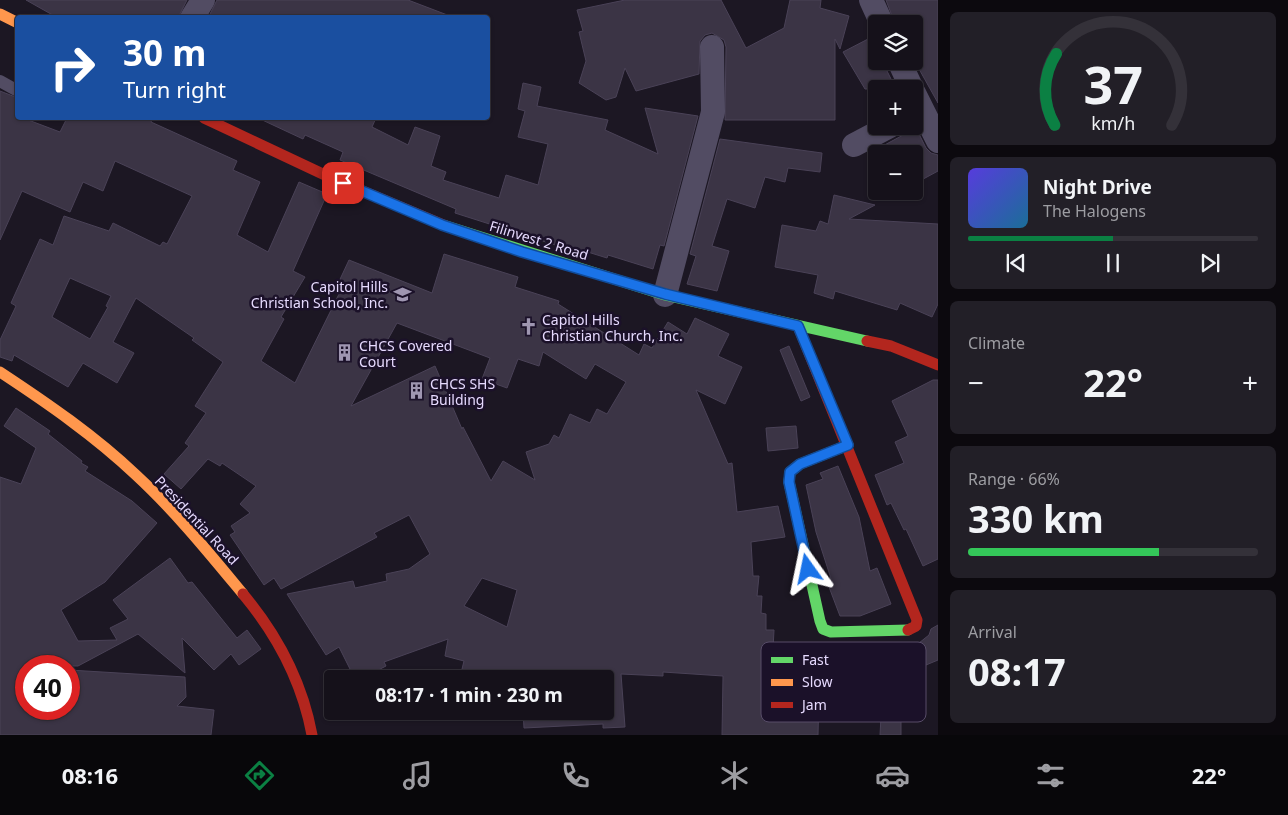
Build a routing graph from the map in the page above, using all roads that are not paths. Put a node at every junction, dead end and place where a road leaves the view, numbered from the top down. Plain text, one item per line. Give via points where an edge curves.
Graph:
1 (203, 0) edge
2 (871, 0) edge
3 (0, 14) edge
4 (194, 15) edge
5 (878, 15) edge
6 (15, 22) edge
7 (712, 47) dead end
8 (0, 81) edge
9 (15, 90) edge
10 (923, 115) edge
11 (208, 120) edge
12 (873, 135) edge
13 (938, 141) edge
14 (854, 145) dead end
15 (665, 294) junction
16 (798, 326) junction
17 (938, 365) edge
18 (0, 372) edge
19 (848, 445) junction
20 (312, 735) edge

1 - 4 street
2 - 5 street
3 - 6 street
7 - 15 street via 713,112
8 - 9 lane
10 - 13 street
11 - 15 street, Filinvest 2 Road via 442,225
12 - 14 street
15 - 16 street, Filinvest 2 Road
16 - 17 street, Filinvest 2 Road via 891,346
16 - 19 street
18 - 20 street, Presidential Road via 39,397 126,466 229,576 276,638 293,668 305,699
19 - 19 street via 917,620 916,626 910,630 831,632 823,629 820,621 789,482 790,472 800,464

